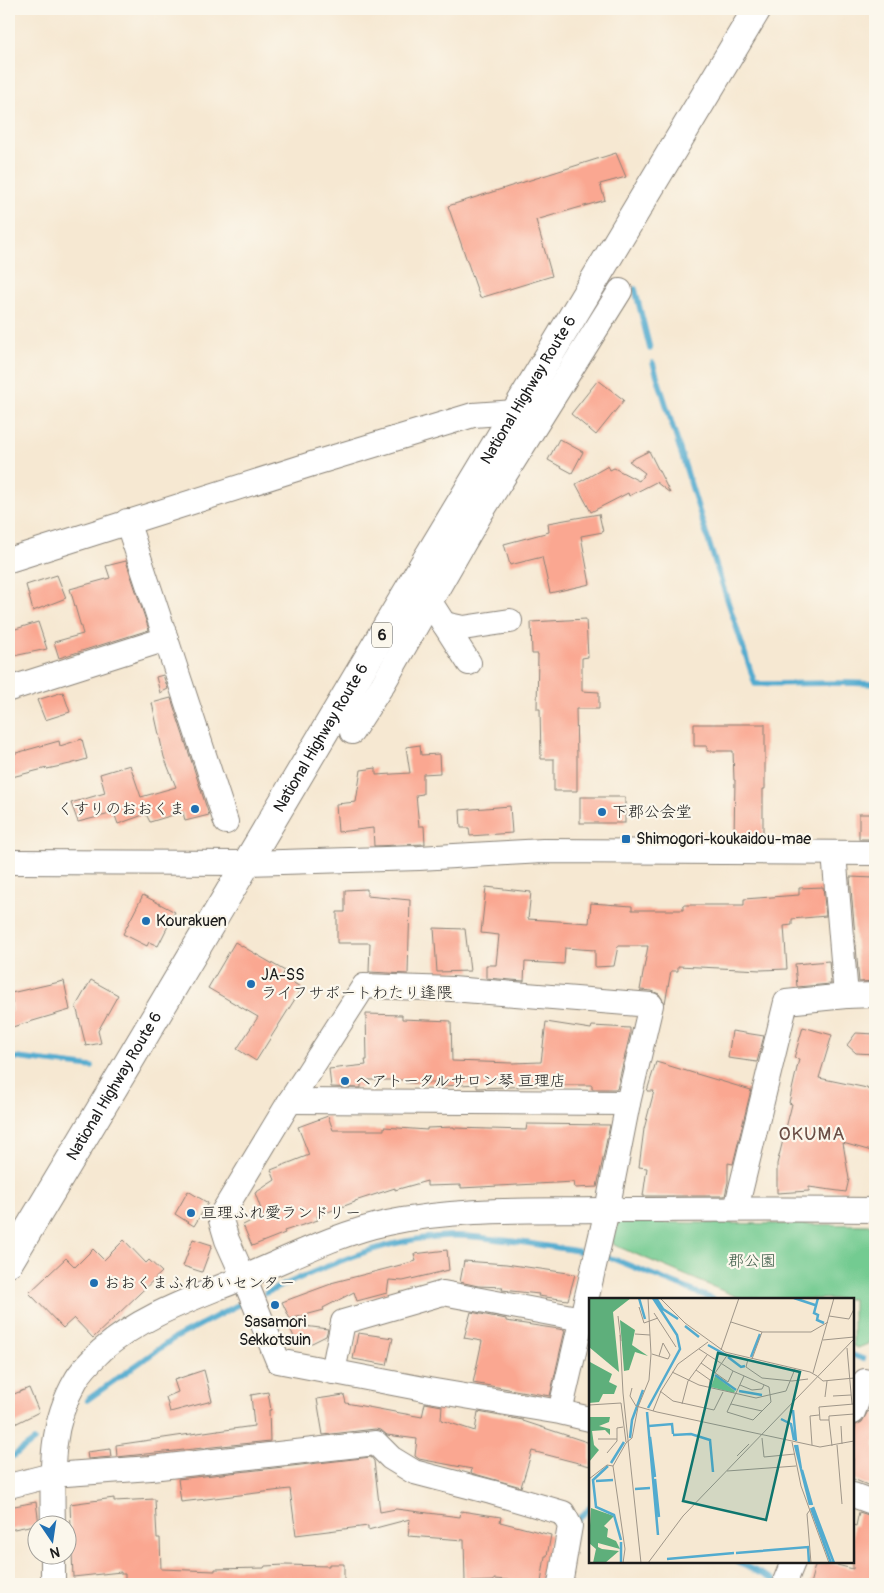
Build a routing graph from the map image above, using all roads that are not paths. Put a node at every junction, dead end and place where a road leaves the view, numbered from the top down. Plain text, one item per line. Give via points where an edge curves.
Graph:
1 (757, 9) edge
2 (620, 291) dead end
3 (516, 412) junction
4 (127, 522) junction
5 (9, 560) edge
6 (415, 579) junction
7 (430, 603) junction
8 (510, 621) dead end
9 (444, 624) junction
10 (166, 639) junction
11 (469, 663) dead end
12 (9, 689) edge
13 (352, 732) dead end
14 (226, 822) dead end
15 (834, 853) junction
16 (875, 853) edge
17 (9, 862) edge
18 (246, 863) junction
19 (875, 995) edge
20 (846, 996) junction
21 (290, 1101) junction
22 (628, 1103) junction
23 (736, 1209) junction
24 (607, 1210) junction
25 (875, 1210) edge
26 (9, 1262) edge
27 (244, 1278) junction
28 (582, 1318) junction
29 (333, 1372) junction
30 (864, 1381) edge
31 (854, 1409) edge
32 (560, 1412) junction
33 (589, 1419) edge
34 (52, 1475) junction
35 (9, 1486) edge
36 (854, 1495) edge
37 (875, 1503) edge
38 (53, 1516) edge
39 (793, 1563) edge
40 (53, 1566) edge
41 (53, 1584) edge
42 (560, 1584) edge
43 (784, 1584) edge

1 - 3 highway, National Highway Route 6 / 6
2 - 7 street via 481,513
3 - 4 street via 473,415
3 - 6 highway, National Highway Route 6 / 6
4 - 5 street
4 - 10 street
6 - 7 street
6 - 18 highway, National Highway Route 6 / 6
7 - 9 street
7 - 13 street
8 - 9 street via 463,628
9 - 11 street
10 - 12 street
10 - 14 street
15 - 16 street
15 - 18 street via 543,851
15 - 20 street
17 - 18 street
18 - 26 highway, National Highway Route 6 / 6
19 - 20 street
20 - 23 street via 786,1002
21 - 22 street
21 - 22 street via 364,986 452,989 651,1006
21 - 27 street via 221,1220
22 - 24 street
23 - 24 street
23 - 25 street
24 - 27 street via 483,1211 436,1214 386,1223 330,1241
24 - 28 street
27 - 29 street via 278,1361
27 - 34 street via 144,1320 93,1358 76,1378 67,1397 56,1432
28 - 29 street via 444,1293 344,1322
28 - 32 street
29 - 32 street
30 - 31 street
32 - 33 street
34 - 35 street
34 - 38 street
34 - 42 street via 151,1468 376,1443 391,1458 414,1472 562,1514 570,1526
36 - 37 street
39 - 43 street
40 - 41 street

